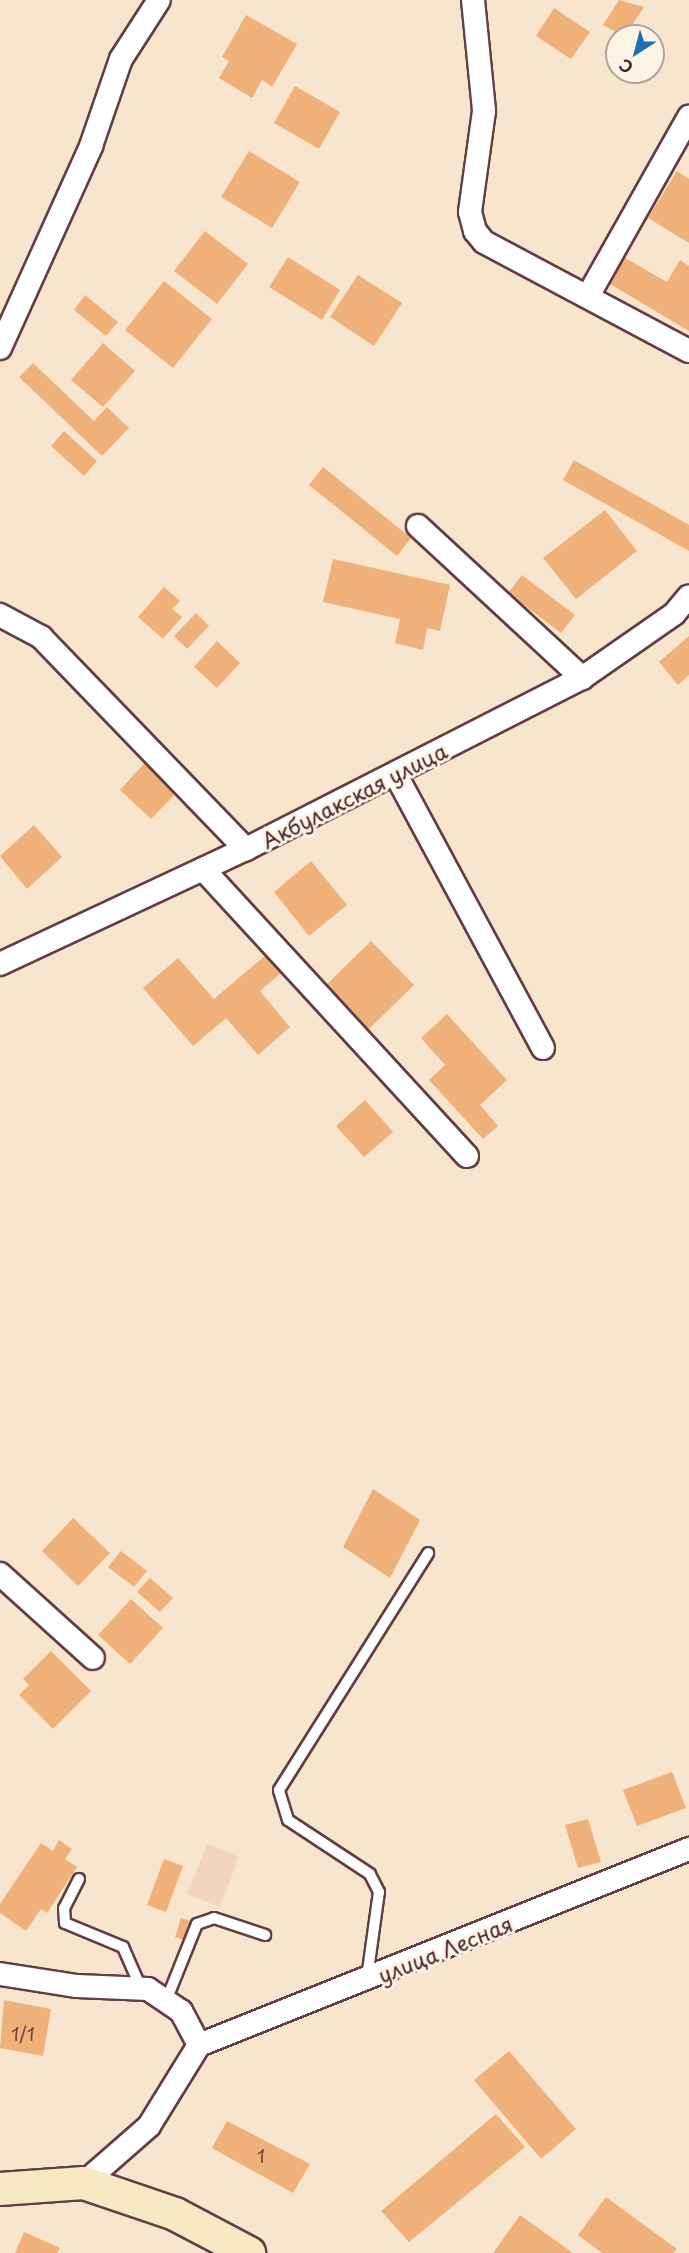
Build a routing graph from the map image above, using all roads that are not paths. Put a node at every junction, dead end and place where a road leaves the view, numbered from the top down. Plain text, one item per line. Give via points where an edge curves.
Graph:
1 (159, 0) edge
2 (473, 0) edge
3 (689, 117) edge
4 (588, 296) junction
5 (0, 348) edge
6 (689, 351) edge
7 (418, 526) dead end
8 (689, 596) edge
9 (0, 615) edge
10 (582, 678) junction
11 (396, 775) junction
12 (246, 849) junction
13 (203, 869) junction
14 (0, 964) edge
15 (543, 1048) dead end
16 (467, 1156) dead end
17 (429, 1553) dead end
18 (0, 1574) edge
19 (93, 1658) dead end
20 (689, 1849) edge
21 (79, 1879) dead end
22 (265, 1935) dead end
23 (0, 1974) edge
24 (366, 1981) junction
25 (141, 1989) junction
26 (166, 2001) junction
27 (199, 2045) junction
28 (84, 2183) junction
29 (0, 2189) edge
30 (249, 2253) edge

1 - 5 street via 121,59 91,147
2 - 4 street via 484,111 470,212 475,231 484,242
3 - 4 street
4 - 6 street
7 - 10 street
8 - 10 street, Акбулакская улица via 674,614
9 - 12 street via 41,637
10 - 11 street, Акбулакская улица
11 - 12 street, Акбулакская улица
11 - 15 street
12 - 13 street, Акбулакская улица
13 - 14 street, Акбулакская улица
13 - 16 street
17 - 24 lane via 279,1790 288,1820 370,1874 379,1892
18 - 19 street
20 - 24 street, улица Лесная
21 - 25 lane via 64,1908 65,1923 123,1947
22 - 26 lane via 214,1918 197,1924
23 - 25 street via 77,1986
24 - 27 street, улица Лесная
25 - 26 street
26 - 27 street via 181,2011
27 - 28 street via 149,2126
28 - 29 main road
28 - 30 main road via 175,2214

